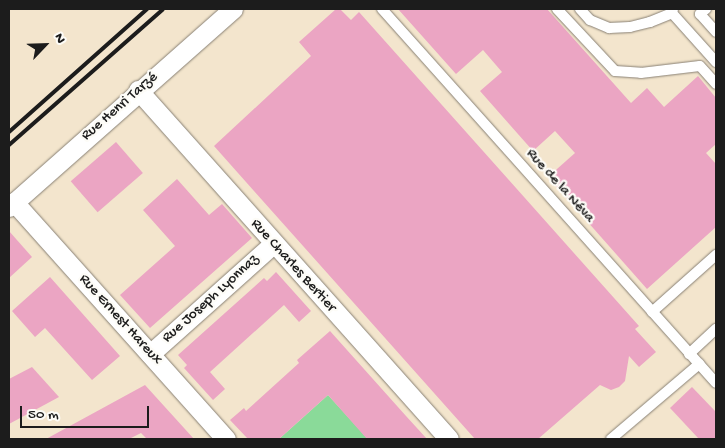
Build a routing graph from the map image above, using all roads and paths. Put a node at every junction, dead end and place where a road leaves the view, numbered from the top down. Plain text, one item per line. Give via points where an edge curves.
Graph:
1 (232, 9) edge
2 (382, 9) edge
3 (557, 9) edge
4 (580, 9) edge
5 (673, 11) edge
6 (703, 11) edge
7 (716, 32) edge
8 (716, 62) edge
9 (716, 84) edge
10 (138, 90) junction
11 (12, 204) edge
12 (273, 244) junction
13 (716, 255) edge
14 (652, 312) junction
15 (716, 329) edge
16 (150, 354) junction
17 (689, 354) junction
18 (699, 364) junction
19 (716, 383) edge
20 (226, 439) edge
21 (449, 439) edge
22 (611, 439) edge

1 - 10 street, Rue Henri Tarzé
2 - 14 lane, Rue de la Néva
3 - 9 lane via 615,71 641,73 700,66
4 - 5 lane via 590,20 609,28 650,22
5 - 8 lane
6 - 7 lane
10 - 11 street, Rue Henri Tarzé
10 - 12 street, Rue Charles Bertier
11 - 16 street, Rue Ernest Hareux
12 - 16 street, Rue Joseph Lyonnaz
12 - 21 street, Rue Charles Bertier
13 - 14 lane
14 - 17 lane, Rue de la Néva
15 - 17 lane
16 - 20 street, Rue Ernest Hareux
17 - 18 lane, Rue de la Néva
18 - 19 lane, Rue de la Néva
18 - 22 lane

